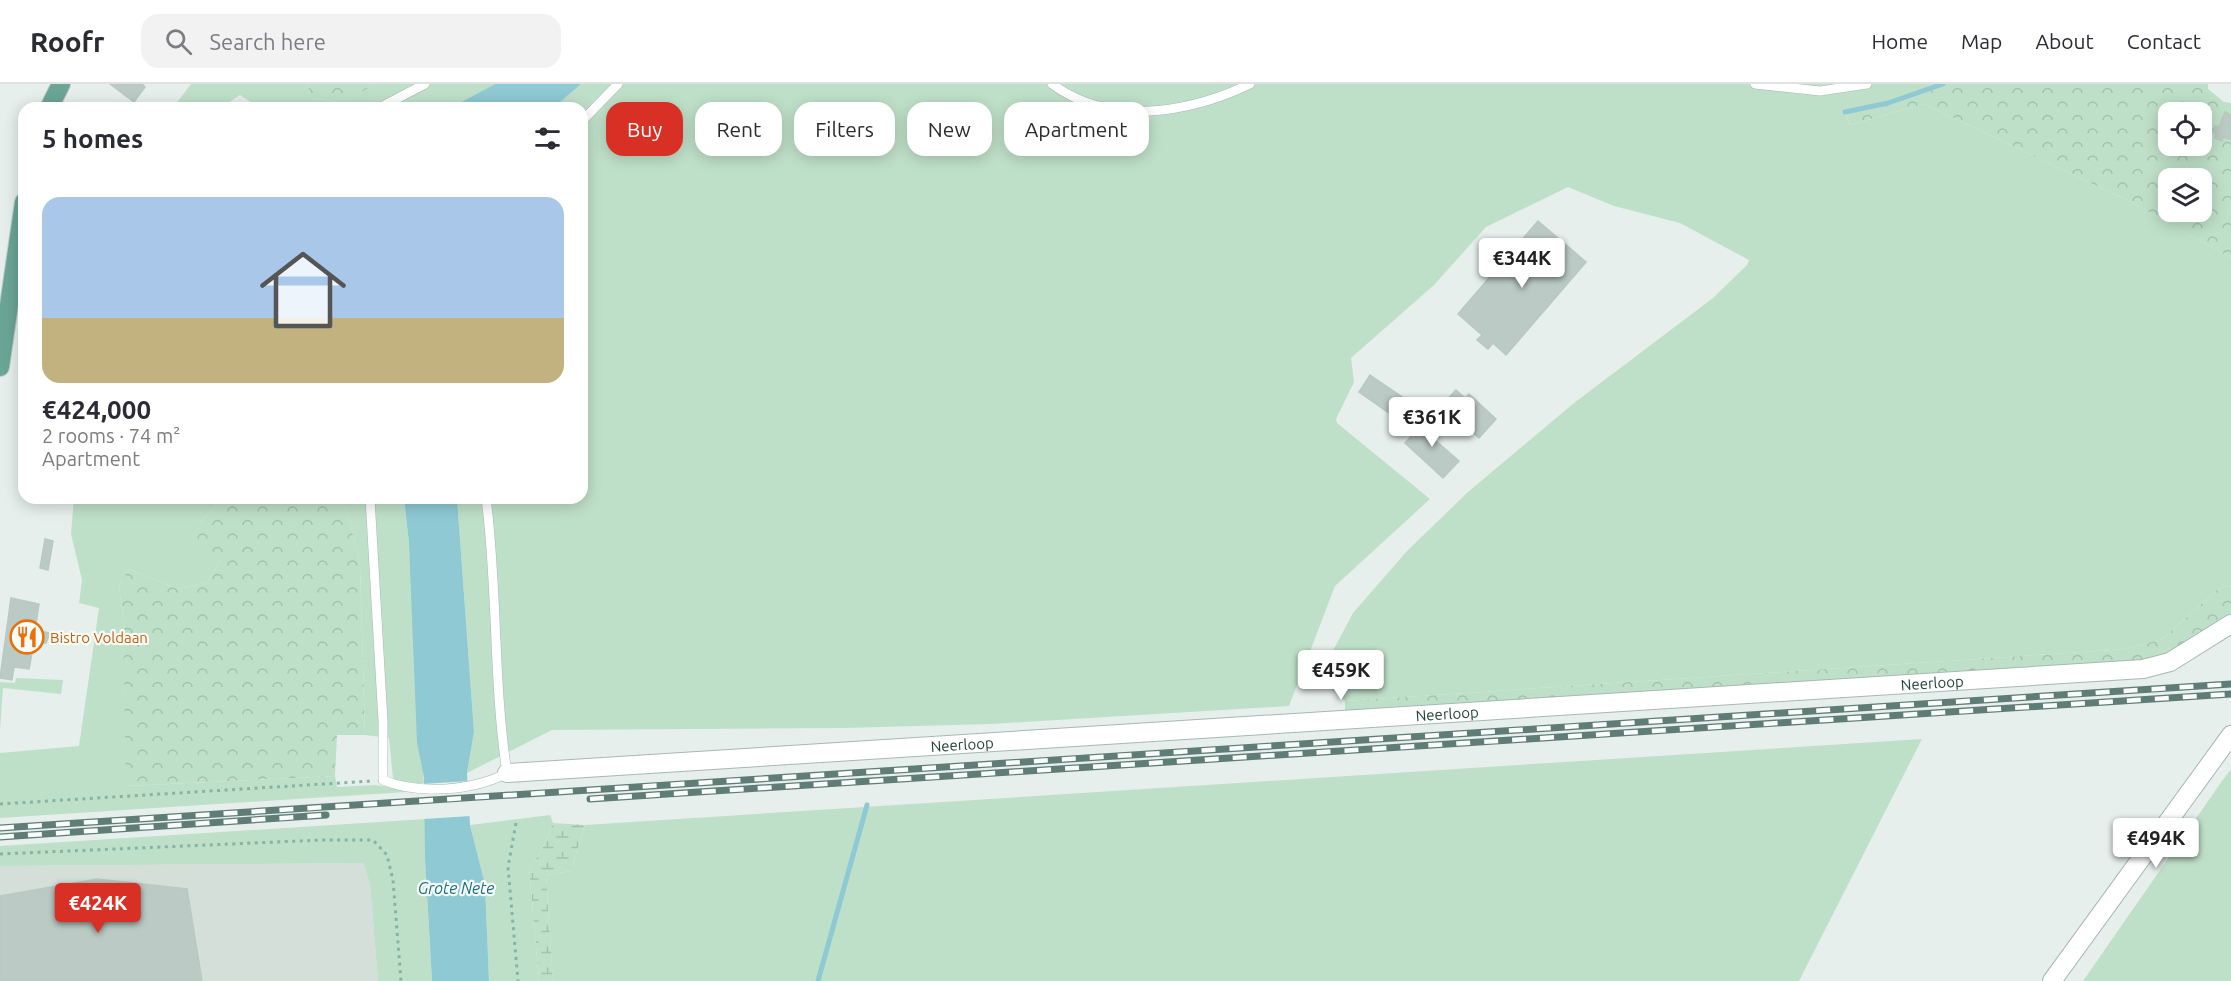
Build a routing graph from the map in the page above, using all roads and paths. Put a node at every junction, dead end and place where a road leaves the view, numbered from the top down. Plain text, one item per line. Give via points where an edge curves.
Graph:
1 (61, 84) edge
2 (425, 84) edge
3 (618, 84) edge
4 (1052, 84) edge
5 (1250, 84) edge
6 (1755, 84) edge
7 (1867, 84) edge
8 (52, 102) edge
9 (391, 102) edge
10 (588, 115) edge
11 (18, 241) edge
12 (0, 368) edge
13 (370, 504) edge
14 (487, 504) edge
15 (2231, 624) edge
16 (2231, 735) edge
17 (507, 774) junction
18 (383, 780) junction
19 (0, 804) edge
20 (516, 823) dead end
21 (0, 854) edge
22 (401, 981) edge
23 (518, 981) edge
24 (2052, 981) edge

1 - 8 main road
2 - 9 lane
3 - 10 lane
4 - 5 lane via 1088,104 1135,112 1205,101
6 - 7 lane via 1820,91
11 - 12 main road
13 - 18 lane
14 - 17 lane via 499,717
15 - 17 street, Neerloop via 2170,662 2143,669
16 - 24 street
17 - 18 lane via 469,785 422,789
18 - 19 path
20 - 23 path via 508,867
21 - 22 path via 373,840 387,855 393,880

